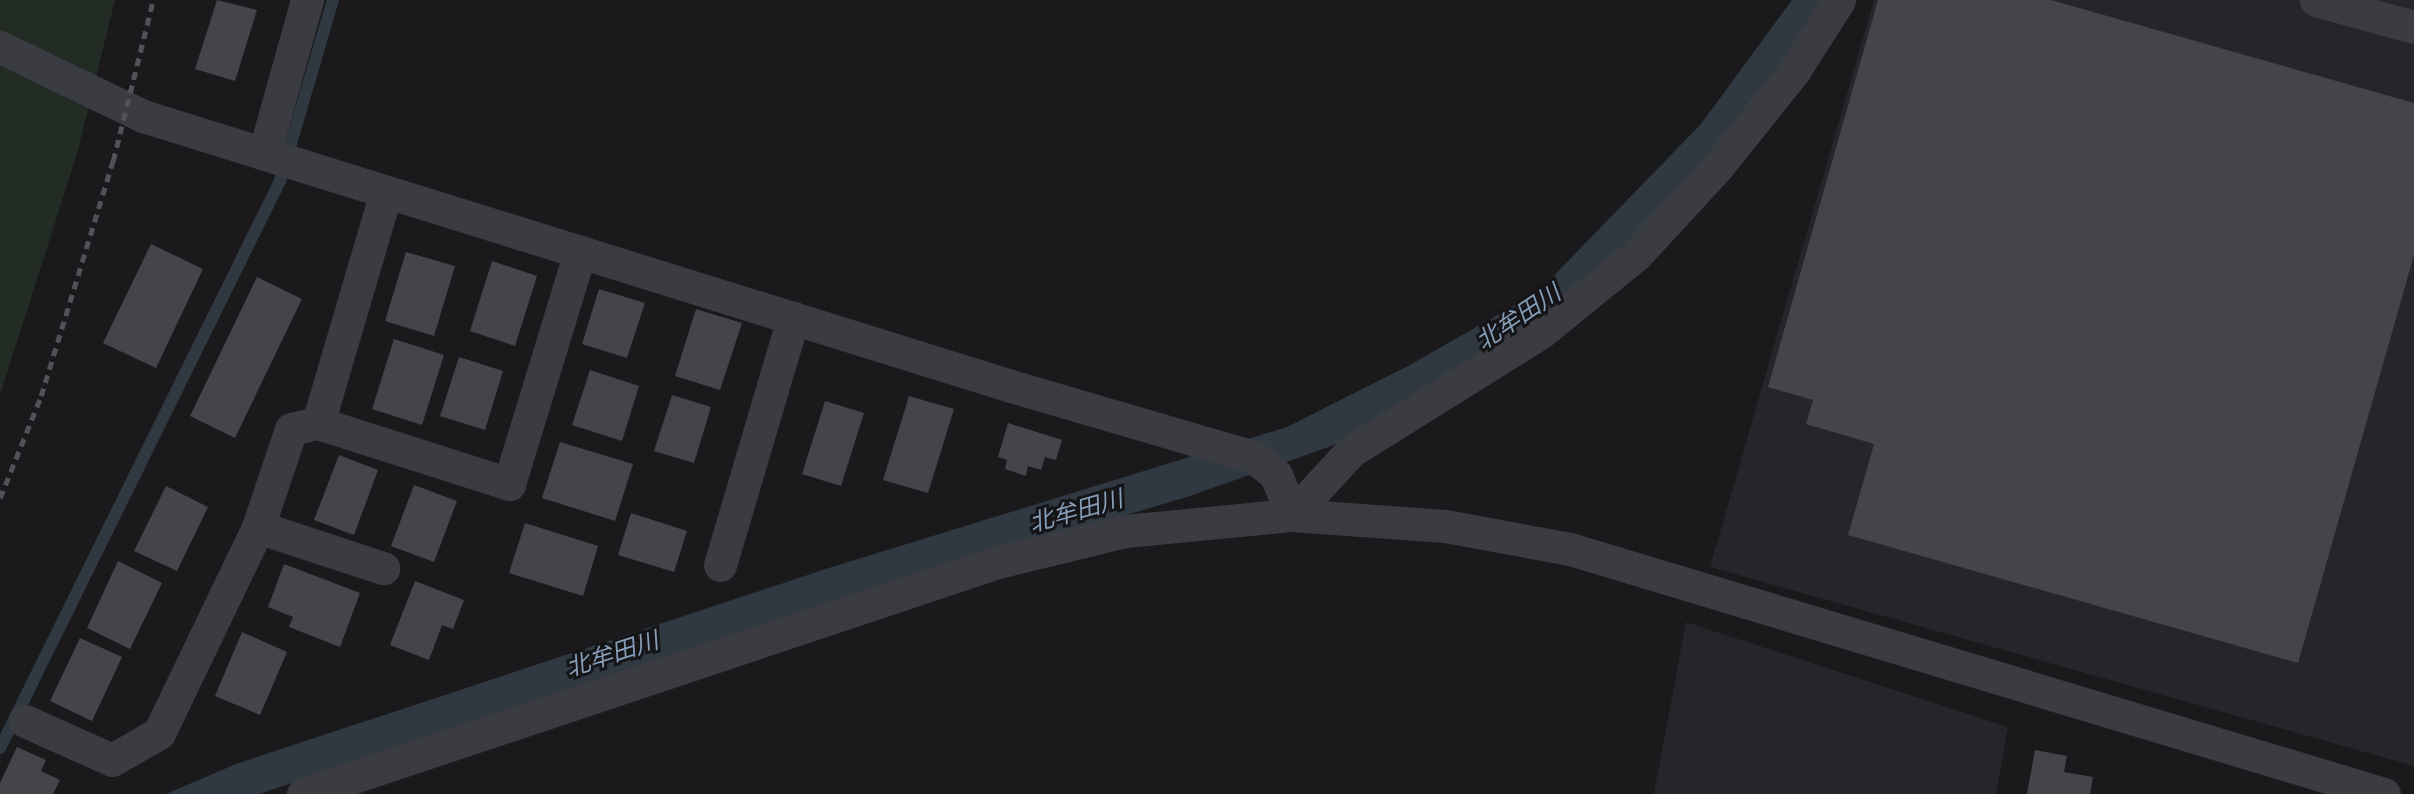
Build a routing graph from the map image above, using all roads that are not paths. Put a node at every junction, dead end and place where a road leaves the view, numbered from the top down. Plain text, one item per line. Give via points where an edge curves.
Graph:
1 (307, 0) edge
2 (1839, 0) edge
3 (2316, 0) edge
4 (2414, 27) edge
5 (0, 47) edge
6 (264, 154) junction
7 (386, 192) junction
8 (580, 252) junction
9 (793, 318) junction
10 (318, 423) junction
11 (1292, 515) junction
12 (258, 526) junction
13 (720, 565) dead end
14 (383, 568) dead end
15 (25, 721) dead end
16 (2334, 786) edge
17 (303, 794) edge
18 (2384, 794) edge

1 - 6 street
2 - 11 street via 1794,70 1725,157 1636,255 1540,333 1351,451
3 - 4 street
5 - 6 street via 143,116
6 - 7 street
7 - 8 street
7 - 10 street
8 - 9 street
8 - 10 street via 509,484
9 - 11 street via 1254,457 1276,475
9 - 13 street
10 - 12 street via 291,429
11 - 16 street via 1445,526 1570,549
11 - 17 street via 1125,531 999,562
12 - 14 street
12 - 15 street via 159,733 112,759
16 - 18 street

